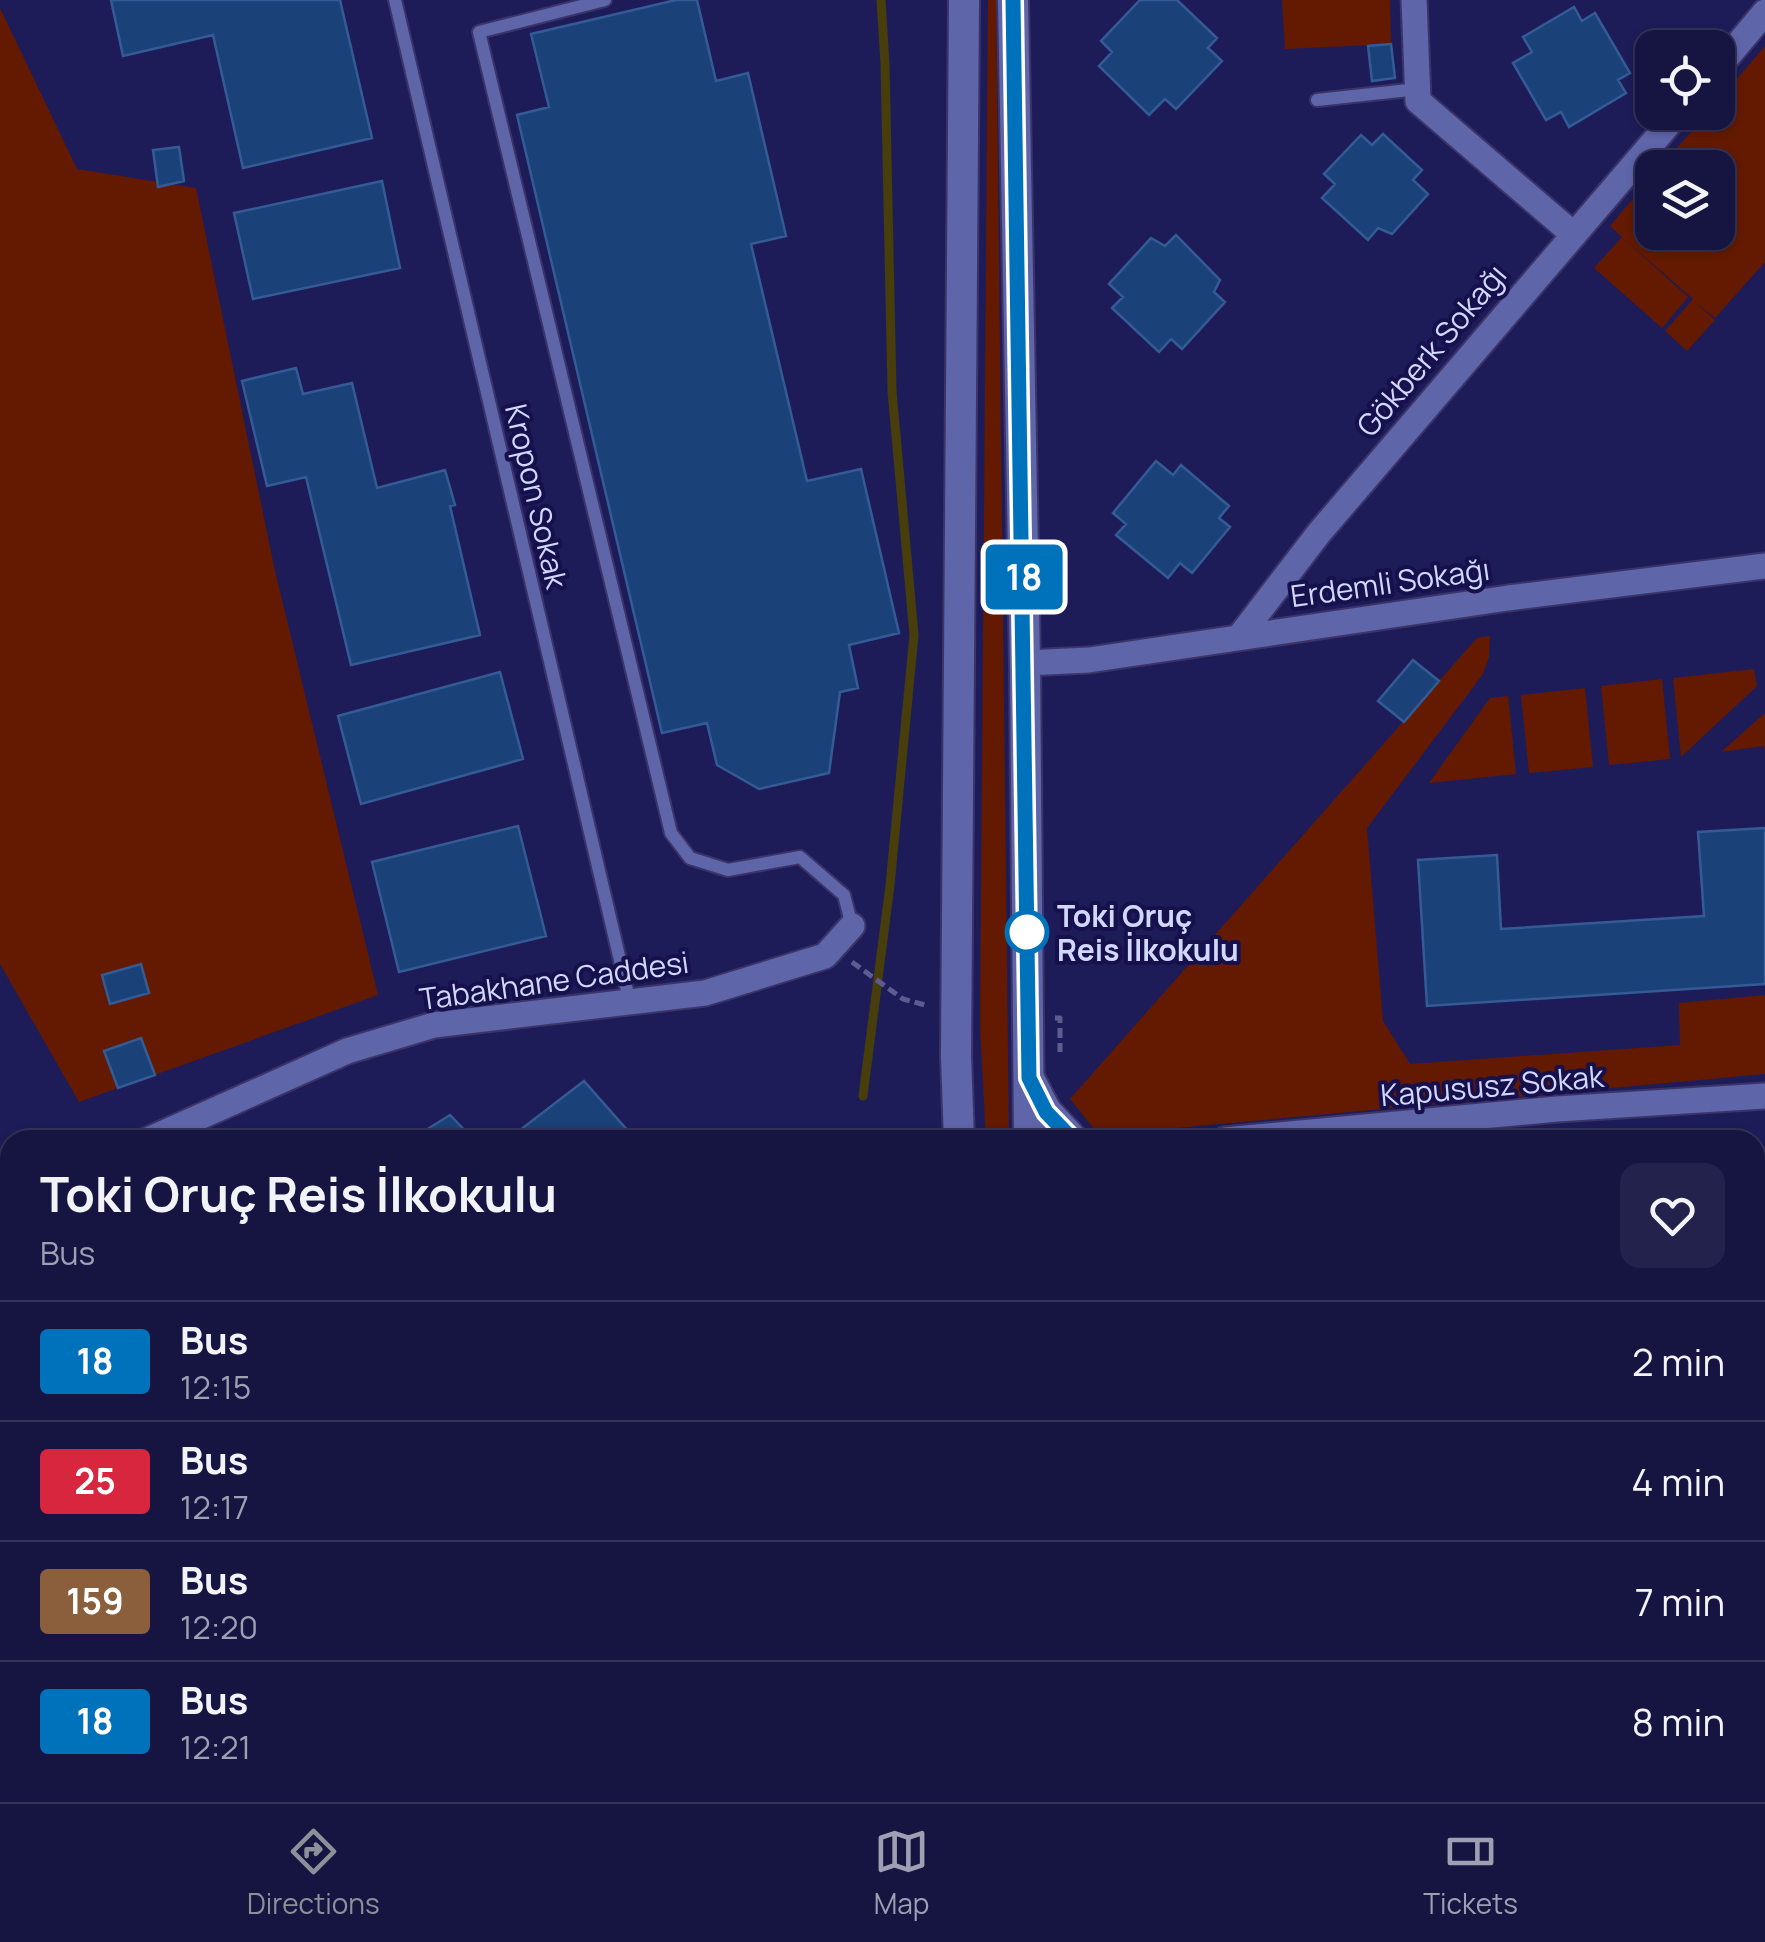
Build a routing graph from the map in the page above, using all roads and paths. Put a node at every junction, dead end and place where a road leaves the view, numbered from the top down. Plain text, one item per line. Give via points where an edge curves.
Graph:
1 (395, 0) edge
2 (605, 0) edge
3 (964, 0) edge
4 (1013, 0) edge
5 (1414, 0) edge
6 (1765, 12) edge
7 (1735, 48) edge
8 (1418, 88) junction
9 (1317, 100) dead end
10 (1663, 130) edge
11 (1573, 234) junction
12 (1765, 566) edge
13 (1240, 636) junction
14 (1025, 662) junction
15 (852, 926) joint
16 (825, 956) junction
17 (630, 1002) junction
18 (925, 1005) dead end
19 (1029, 1078) junction
20 (1765, 1096) edge
21 (170, 1130) edge
22 (959, 1130) edge
23 (1029, 1130) edge
24 (1063, 1130) edge
25 (1336, 1130) edge

1 - 17 lane, Kropon Sokak
2 - 15 lane via 479,32 671,833 690,858 728,870 800,857 844,895
3 - 22 main road
4 - 14 main road
5 - 8 street
6 - 7 street
8 - 9 lane
8 - 11 street via 1418,101
10 - 11 street, Gökberk Sokağı
11 - 13 street, Gökberk Sokağı
12 - 13 street, Erdemli Sokağı
13 - 14 street, Erdemli Sokağı via 1090,660
14 - 19 main road
15 - 16 street
16 - 17 street, Tabakhane Caddesi via 705,992
16 - 18 path via 857,963 903,998
17 - 21 street, Tabakhane Caddesi via 434,1026 347,1051
19 - 23 main road
19 - 24 main road
20 - 25 street, Kapususz Sokak

